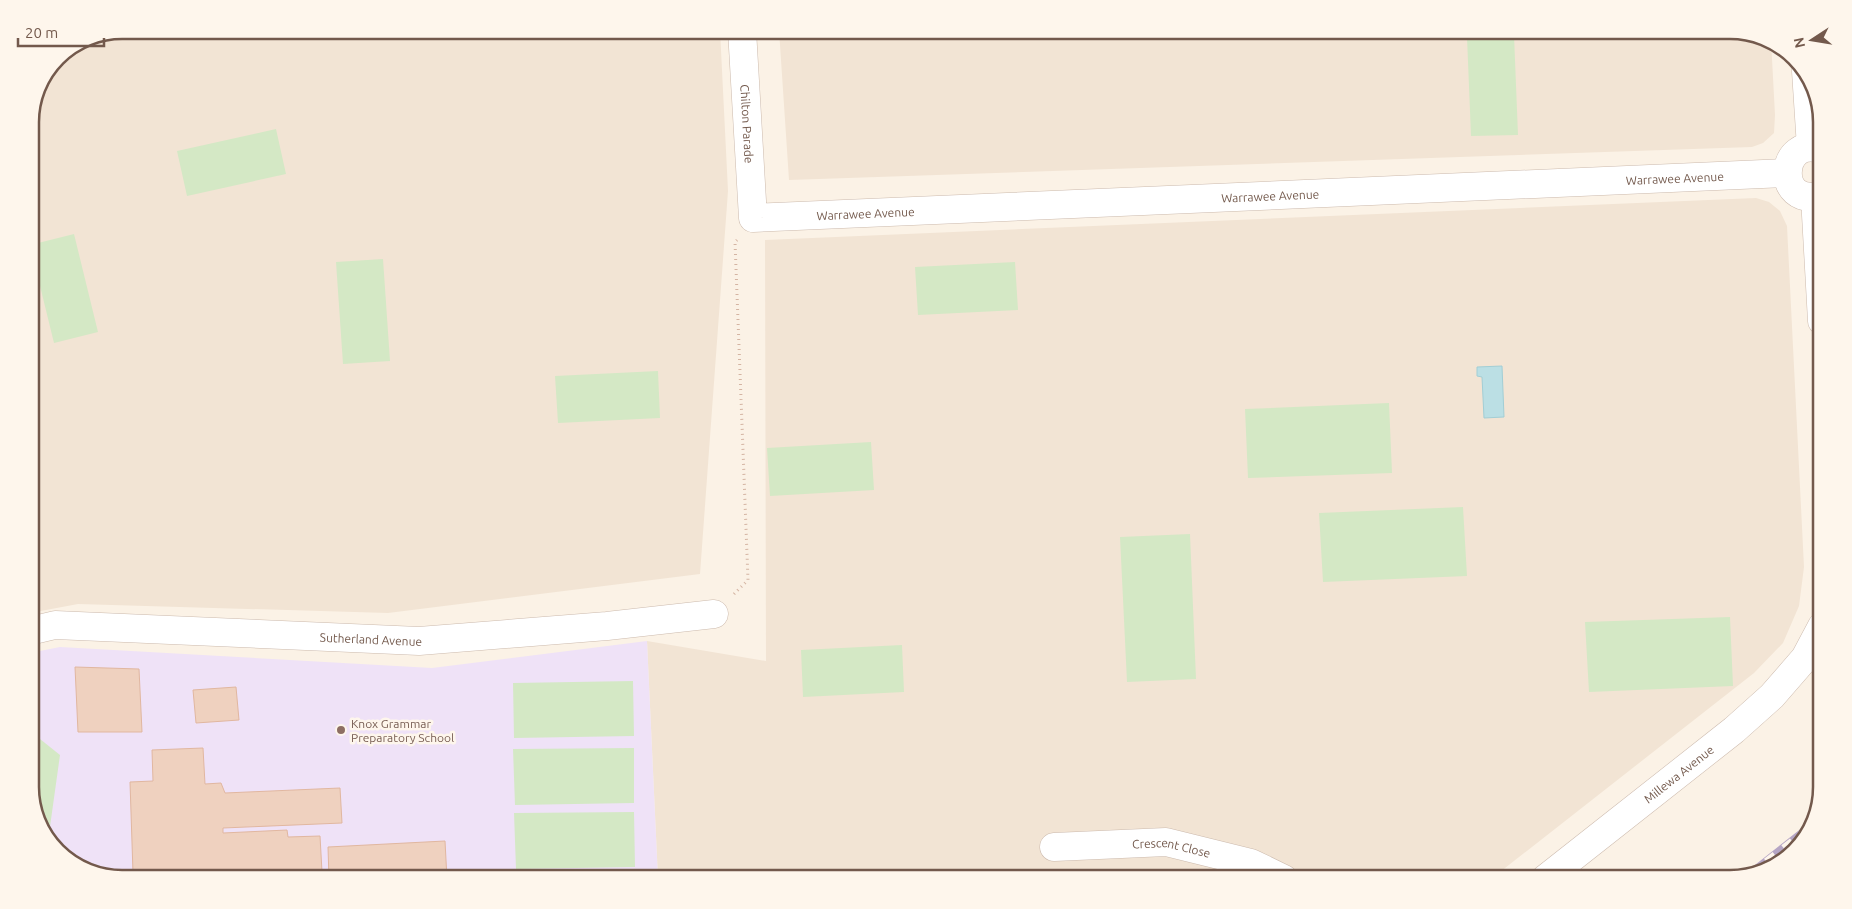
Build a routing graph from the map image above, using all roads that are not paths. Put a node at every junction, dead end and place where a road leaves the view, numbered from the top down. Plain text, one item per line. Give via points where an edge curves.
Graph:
1 (743, 39) edge
2 (1809, 96) edge
3 (1813, 125) edge
4 (1813, 149) edge
5 (1787, 173) junction
6 (1813, 196) edge
7 (753, 218) joint
8 (714, 614) road end
9 (39, 629) edge
10 (1813, 643) edge
11 (1054, 847) dead end
12 (1265, 870) edge
13 (1556, 870) edge

1 - 7 street, Chilton Parade
2 - 3 street
4 - 5 street via 1797,152 1791,158
5 - 6 street via 1792,188 1799,194
5 - 7 street, Warrawee Avenue
8 - 9 street, Sutherland Avenue via 419,642 55,625
10 - 13 street, Millewa Avenue via 1805,658 1772,696 1734,730
11 - 12 street, Crescent Close via 1166,842 1250,863

